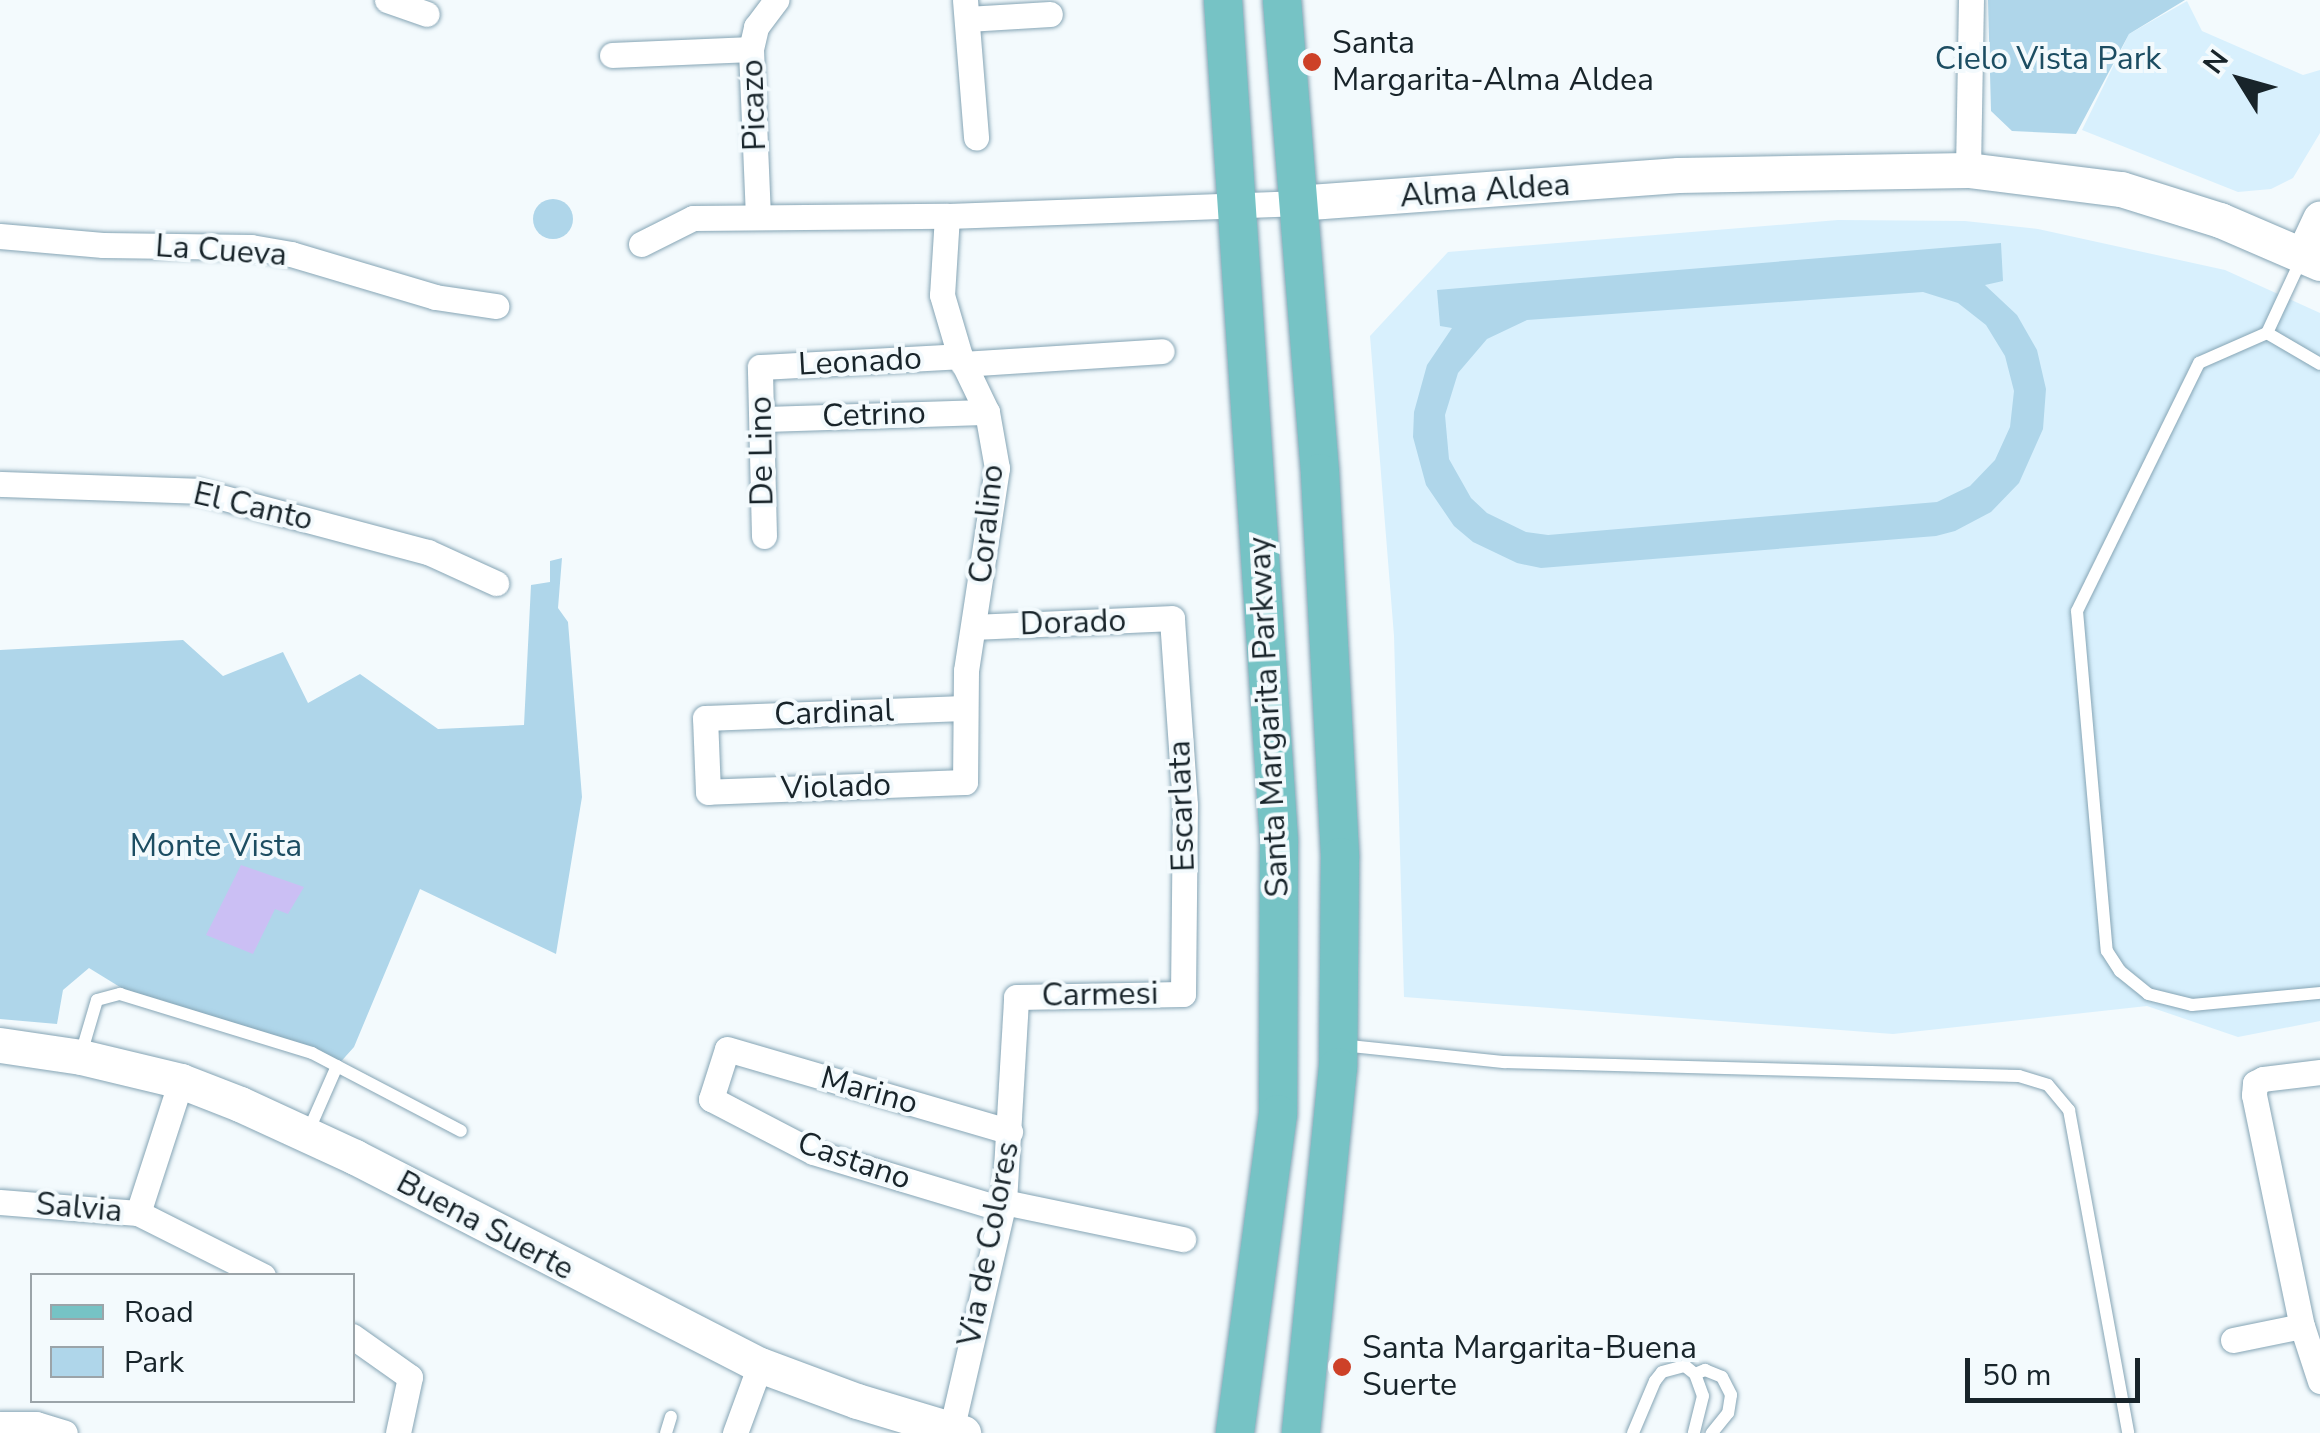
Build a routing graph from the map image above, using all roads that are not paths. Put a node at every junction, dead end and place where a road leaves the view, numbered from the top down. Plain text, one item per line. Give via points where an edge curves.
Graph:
1 (388, 0) edge
2 (776, 0) edge
3 (1223, 0) edge
4 (1282, 0) edge
5 (1971, 0) edge
6 (966, 10) edge
7 (427, 14) dead end
8 (1050, 14) dead end
9 (751, 50) junction
10 (612, 55) dead end
11 (976, 138) dead end
12 (1968, 170) junction
13 (1296, 203) junction
14 (1235, 205) junction
15 (947, 216) junction
16 (758, 217) junction
17 (2320, 218) edge
18 (0, 236) edge
19 (642, 244) dead end
20 (2312, 258) edge
21 (496, 306) dead end
22 (2267, 333) junction
23 (1162, 351) dead end
24 (962, 360) junction
25 (2320, 364) edge
26 (760, 367) joint
27 (987, 412) junction
28 (762, 419) junction
29 (0, 484) edge
30 (764, 536) dead end
31 (496, 583) dead end
32 (1172, 618) joint
33 (974, 627) junction
34 (964, 708) junction
35 (964, 782) joint
36 (708, 792) joint
37 (2320, 993) edge
38 (1183, 994) joint
39 (1016, 997) joint
40 (0, 1044) edge
41 (1338, 1045) junction
42 (727, 1049) joint
43 (81, 1057) junction
44 (337, 1066) junction
45 (2320, 1072) edge
46 (181, 1081) junction
47 (461, 1131) dead end
48 (1010, 1132) junction
49 (306, 1135) junction
50 (0, 1202) edge
51 (1003, 1205) junction
52 (138, 1213) junction
53 (1184, 1240) dead end
54 (257, 1273) edge
55 (2302, 1326) junction
56 (355, 1338) edge
57 (2233, 1340) dead end
58 (760, 1365) junction
59 (1695, 1374) junction
60 (2320, 1381) edge
61 (671, 1417) dead end
62 (0, 1424) edge
63 (957, 1432) edge
64 (65, 1433) edge
65 (398, 1433) edge
66 (666, 1433) edge
67 (734, 1433) edge
68 (1235, 1433) edge
69 (1301, 1433) edge
70 (1633, 1433) edge
71 (1694, 1433) edge
72 (1712, 1433) edge
73 (2128, 1433) edge

1 - 7 street
2 - 9 street, Picazo via 756,26
3 - 14 main road, Santa Margarita Parkway
4 - 13 main road, Santa Margarita Parkway
5 - 12 street
6 - 8 street
6 - 11 street
9 - 10 street
9 - 16 street, Picazo
12 - 13 street, Alma Aldea via 1678,175
12 - 20 street, Alma Aldea via 2121,189
13 - 14 street, Alma Aldea
13 - 41 main road, Santa Margarita Parkway via 1320,473 1340,857
14 - 15 street, Alma Aldea
14 - 68 main road, Santa Margarita Parkway via 1279,842 1278,1114
15 - 16 street, Alma Aldea
15 - 24 street, Coralino via 942,295
16 - 19 street, Alma Aldea via 693,218
17 - 20 street
18 - 21 street, La Cueva via 251,247 435,297
20 - 22 lane
22 - 25 lane
22 - 37 lane via 2199,363 2077,611 2107,951 2148,994 2192,1004
23 - 24 street, Leonado
24 - 26 street, Leonado
24 - 27 street, Coralino
26 - 28 street, De Lino
27 - 28 street, Cetrino
27 - 33 street, Coralino via 995,442 995,500
28 - 30 street, De Lino
29 - 31 street, El Canto via 198,492 428,552
32 - 33 street, Dorado
32 - 38 street, Escarlata via 1186,806
33 - 34 street, Coralino
34 - 35 street, Coralino
34 - 36 street, Cardinal via 705,718
35 - 36 street, Violado
38 - 39 street, Carmesi
39 - 48 street, Via de Colores
40 - 43 street, Buena Suerte
41 - 69 main road, Santa Margarita Parkway
41 - 73 lane via 1504,1062 2019,1076 2048,1085 2069,1110
42 - 48 street, Marino
42 - 51 street, Castano via 711,1099 813,1152
43 - 44 lane via 97,1000 120,994
43 - 46 street, Buena Suerte
44 - 47 lane
44 - 49 lane
45 - 55 street via 2263,1079 2255,1083 2254,1095
46 - 49 street, Buena Suerte
46 - 52 street
48 - 51 street, Via de Colores
49 - 58 street, Buena Suerte
50 - 52 street, Salvia
51 - 53 street, Castano
51 - 63 street, Via de Colores
52 - 54 street, Salvia
55 - 57 street
55 - 60 street
56 - 65 street via 410,1377
58 - 63 street, Buena Suerte
58 - 67 street
59 - 70 lane via 1685,1366 1662,1372
59 - 71 lane via 1704,1404
59 - 72 lane via 1705,1370 1722,1377 1731,1395 1728,1414
61 - 66 lane
62 - 64 street

